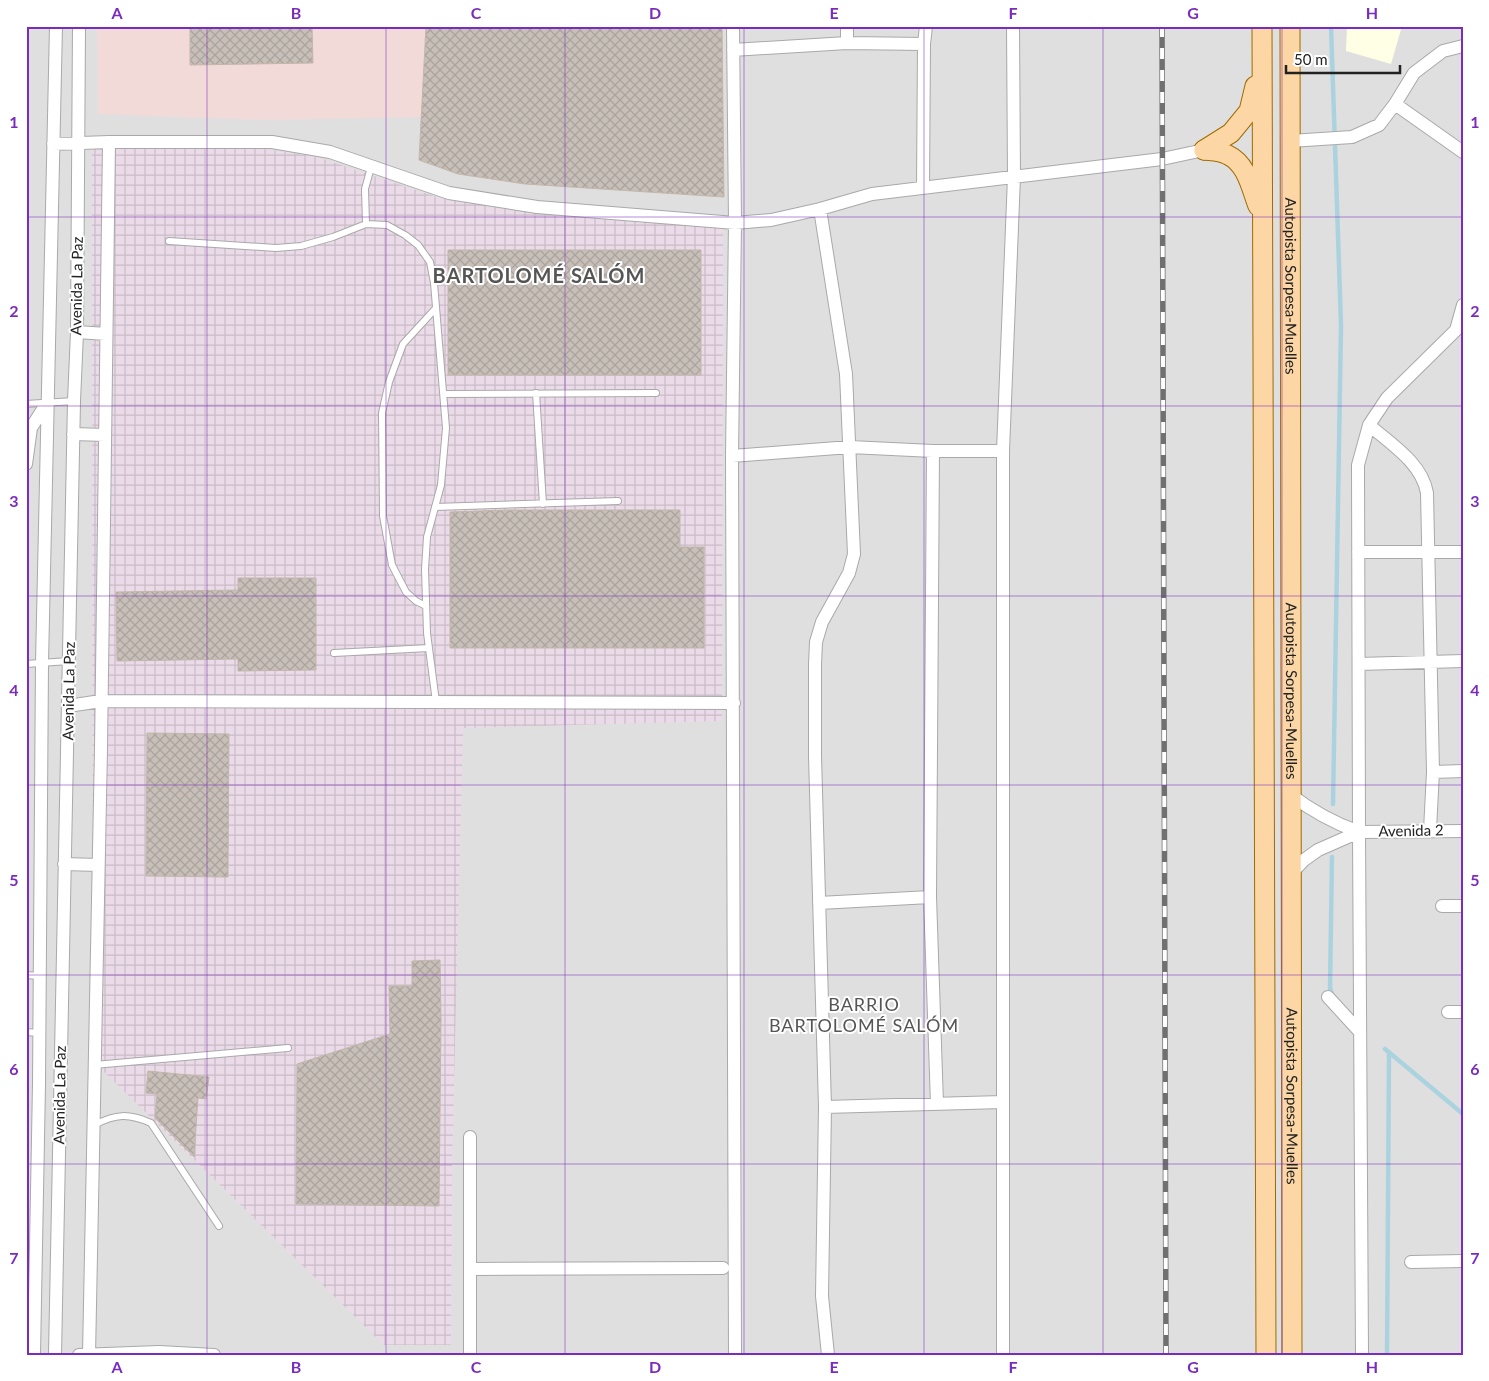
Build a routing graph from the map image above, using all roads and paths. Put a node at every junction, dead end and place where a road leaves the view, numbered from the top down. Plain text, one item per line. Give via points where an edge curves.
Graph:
1 (56, 26) edge
2 (79, 26) edge
3 (733, 26) edge
4 (847, 26) edge
5 (926, 26) edge
6 (1013, 26) edge
7 (1262, 26) edge
8 (1290, 26) edge
9 (847, 43) junction
10 (924, 44) junction
11 (1463, 46) edge
12 (733, 50) junction
13 (1262, 57) junction
14 (1395, 104) junction
15 (1290, 141) junction
16 (109, 142) junction
17 (78, 143) junction
18 (54, 144) junction
19 (1204, 150) junction
20 (1463, 152) edge
21 (371, 167) junction
22 (1014, 178) junction
23 (923, 187) junction
24 (820, 209) junction
25 (1262, 220) junction
26 (735, 223) junction
27 (366, 224) junction
28 (169, 241) dead end
29 (1463, 304) edge
30 (436, 308) junction
31 (77, 332) junction
32 (106, 334) junction
33 (536, 393) junction
34 (656, 393) dead end
35 (444, 394) junction
36 (74, 401) junction
37 (26, 404) edge
38 (47, 404) junction
39 (1370, 425) junction
40 (73, 434) junction
41 (105, 435) junction
42 (850, 448) junction
43 (933, 451) junction
44 (1003, 451) junction
45 (732, 456) junction
46 (26, 464) edge
47 (618, 501) dead end
48 (543, 504) junction
49 (435, 507) junction
50 (1358, 552) junction
51 (1463, 552) edge
52 (1428, 553) junction
53 (426, 606) junction
54 (429, 648) junction
55 (334, 653) dead end
56 (69, 661) junction
57 (1463, 662) edge
58 (42, 663) junction
59 (1431, 663) junction
60 (26, 664) edge
61 (1358, 664) junction
62 (101, 701) junction
63 (436, 702) junction
64 (734, 703) junction
65 (68, 706) junction
66 (1463, 771) edge
67 (1433, 772) junction
68 (1291, 795) junction
69 (1430, 830) junction
70 (1463, 831) edge
71 (1359, 832) junction
72 (64, 864) junction
73 (98, 865) junction
74 (1291, 874) junction
75 (930, 897) junction
76 (819, 903) junction
77 (1442, 906) dead end
78 (1463, 906) edge
79 (26, 975) edge
80 (40, 976) junction
81 (1328, 997) dead end
82 (1448, 1012) dead end
83 (1463, 1012) edge
84 (26, 1032) edge
85 (1360, 1032) junction
86 (39, 1033) junction
87 (288, 1048) dead end
88 (94, 1065) junction
89 (1002, 1102) junction
90 (936, 1104) junction
91 (825, 1107) junction
92 (93, 1125) junction
93 (470, 1137) dead end
94 (219, 1226) dead end
95 (1463, 1261) edge
96 (1411, 1262) dead end
97 (723, 1268) dead end
98 (471, 1269) junction
99 (34, 1355) edge
100 (55, 1355) edge
101 (79, 1355) edge
102 (89, 1355) edge
103 (214, 1355) edge
104 (470, 1355) edge
105 (735, 1355) edge
106 (828, 1355) edge
107 (1003, 1355) edge
108 (1266, 1355) edge
109 (1292, 1355) edge
110 (1362, 1355) edge

1 - 18 street, Avenida La Paz
2 - 17 street, Avenida La Paz
3 - 12 street
4 - 9 street
5 - 10 street
6 - 22 street
7 - 13 main road, Autopista Sorpesa-Muelles
8 - 15 main road, Autopista Sorpesa-Muelles
9 - 10 street
9 - 12 street
10 - 23 street
11 - 14 street via 1443,51 1414,73
12 - 26 street
13 - 19 main road via 1249,111 1231,133
13 - 25 main road, Autopista Sorpesa-Muelles
14 - 15 street via 1379,125 1352,137
14 - 20 street
15 - 68 main road, Autopista Sorpesa-Muelles
16 - 17 street
16 - 21 street via 272,142 330,152
16 - 32 street
17 - 18 street
17 - 31 street, Avenida La Paz
18 - 38 street, Avenida La Paz
19 - 22 street via 1162,159
19 - 25 main road via 1226,154 1239,162
21 - 26 street via 449,193 537,207
21 - 27 lane via 365,189
22 - 23 street
22 - 44 street
23 - 24 street via 872,194
24 - 26 street via 771,220
24 - 42 street via 846,374
25 - 108 main road, Autopista Sorpesa-Muelles
26 - 45 street
27 - 28 lane via 301,246 276,248
27 - 30 lane via 387,225 418,245 430,262
29 - 39 street via 1456,330 1387,398
30 - 35 lane
30 - 53 lane via 403,344 382,413 383,516 392,565 406,592
31 - 32 street
31 - 36 street, Avenida La Paz
32 - 41 street
33 - 34 lane
33 - 35 lane
33 - 48 lane
35 - 49 lane via 446,428 441,485
36 - 38 lane
36 - 40 street, Avenida La Paz
37 - 38 lane
38 - 46 street via 31,428
38 - 58 street, Avenida La Paz
39 - 50 street via 1358,465
39 - 52 street via 1406,457 1426,483
40 - 41 street
40 - 56 street, Avenida La Paz
41 - 62 street
42 - 43 street
42 - 45 street
42 - 76 street via 854,554 850,573 822,622 816,642
43 - 44 street
43 - 75 street
44 - 89 street
45 - 64 street
47 - 48 lane
48 - 49 lane
49 - 53 lane via 427,537
50 - 52 street
50 - 61 street
51 - 52 street
52 - 59 street
53 - 54 lane
54 - 55 lane
54 - 63 lane
56 - 58 lane
56 - 65 street, Avenida La Paz
57 - 59 street
58 - 60 lane
58 - 80 street, Avenida La Paz
59 - 61 street
59 - 67 street
61 - 71 street
62 - 63 street
62 - 65 street
62 - 73 street
63 - 64 street
64 - 105 street
65 - 72 street, Avenida La Paz
66 - 67 street
67 - 69 street
68 - 71 street via 1305,806
68 - 74 main road, Autopista Sorpesa-Muelles
69 - 70 street, Avenida 2
69 - 71 street, Avenida 2
71 - 74 street via 1318,850
71 - 85 street
72 - 73 street
72 - 100 street, Avenida La Paz
73 - 88 street
74 - 109 main road, Autopista Sorpesa-Muelles
75 - 76 street
75 - 90 street
76 - 91 street
77 - 78 street
79 - 80 lane
80 - 86 street, Avenida La Paz
81 - 85 street
82 - 83 street
84 - 86 lane
85 - 110 street
86 - 99 street, Avenida La Paz
87 - 88 lane
88 - 92 street
89 - 90 street
89 - 107 street
90 - 91 street
91 - 106 street via 822,1296
92 - 94 lane via 122,1115 151,1122
92 - 102 street
93 - 98 street
95 - 96 street
97 - 98 street
98 - 104 street
101 - 102 street
102 - 103 street via 159,1352

